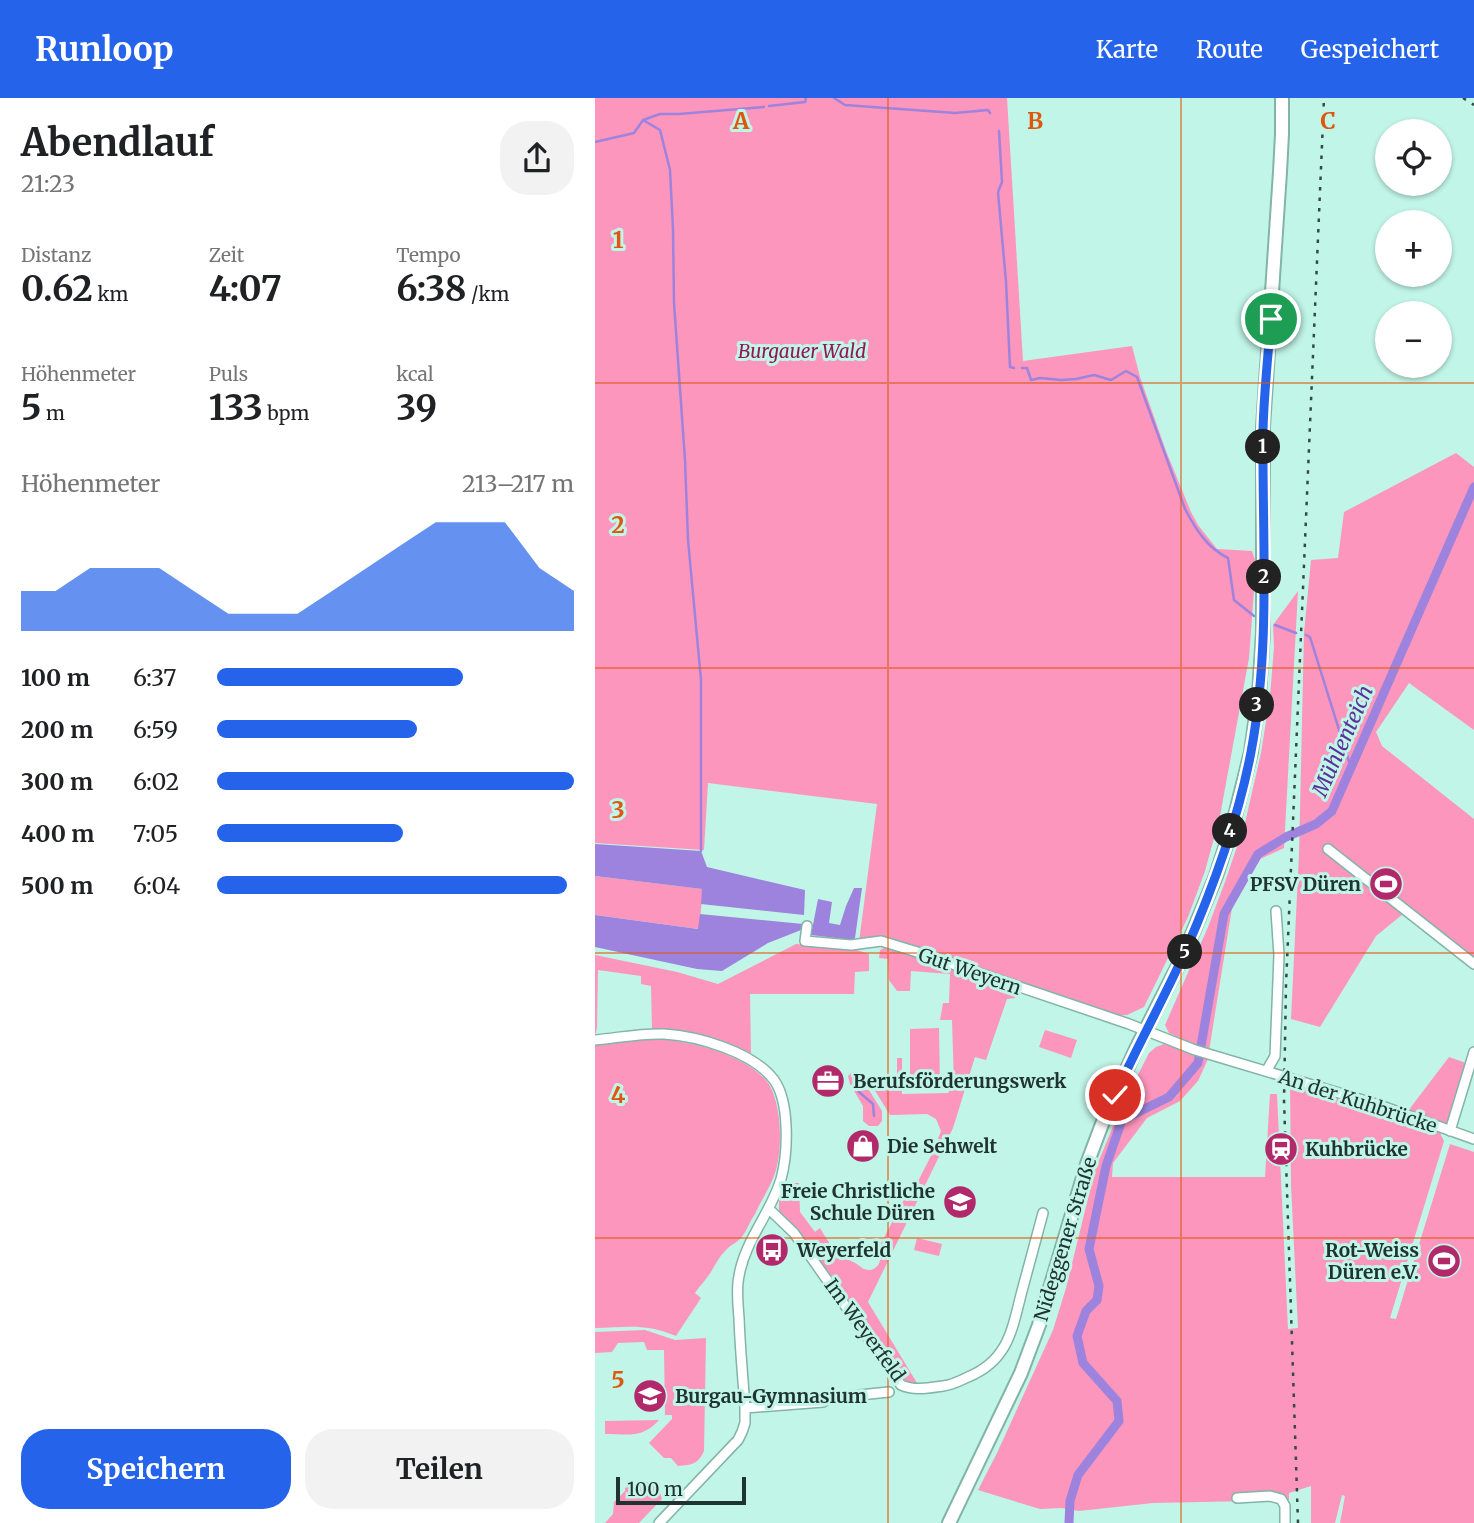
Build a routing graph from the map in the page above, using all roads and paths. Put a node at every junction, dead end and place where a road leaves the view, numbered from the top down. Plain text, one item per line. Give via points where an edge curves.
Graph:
1 (1282, 98) edge
2 (1328, 849) dead end
3 (1276, 911) dead end
4 (807, 926) dead end
5 (1474, 964) edge
6 (1146, 1030) junction
7 (595, 1040) edge
8 (1474, 1052) edge
9 (1267, 1070) junction
10 (1450, 1131) junction
11 (1474, 1139) edge
12 (769, 1209) junction
13 (1043, 1213) dead end
14 (889, 1392) dead end
15 (745, 1408) junction
16 (1237, 1498) dead end
17 (659, 1523) edge
18 (949, 1523) edge
19 (1285, 1523) edge

1 - 6 main road, Nideggener Straße via 1263,427 1263,632 1251,752 1207,899
2 - 5 street
3 - 9 street, An der Kuhbrücke via 1275,1056
4 - 6 street, Gut Weyern via 805,941 881,942
6 - 9 street, An der Kuhbrücke via 1210,1055
6 - 18 main road, Nideggener Straße via 1087,1164 1021,1373
7 - 12 street via 653,1034 695,1039 751,1061 774,1080 785,1108 785,1157
8 - 10 street, An der Kuhbrücke
9 - 10 street, An der Kuhbrücke
10 - 11 street, An der Kuhbrücke
12 - 13 street, Im Weyerfeld via 794,1233 907,1388 952,1385 979,1373 1000,1355 1012,1332
12 - 15 street via 747,1247 737,1286
14 - 15 street
15 - 17 street via 738,1440
16 - 19 street via 1281,1499

